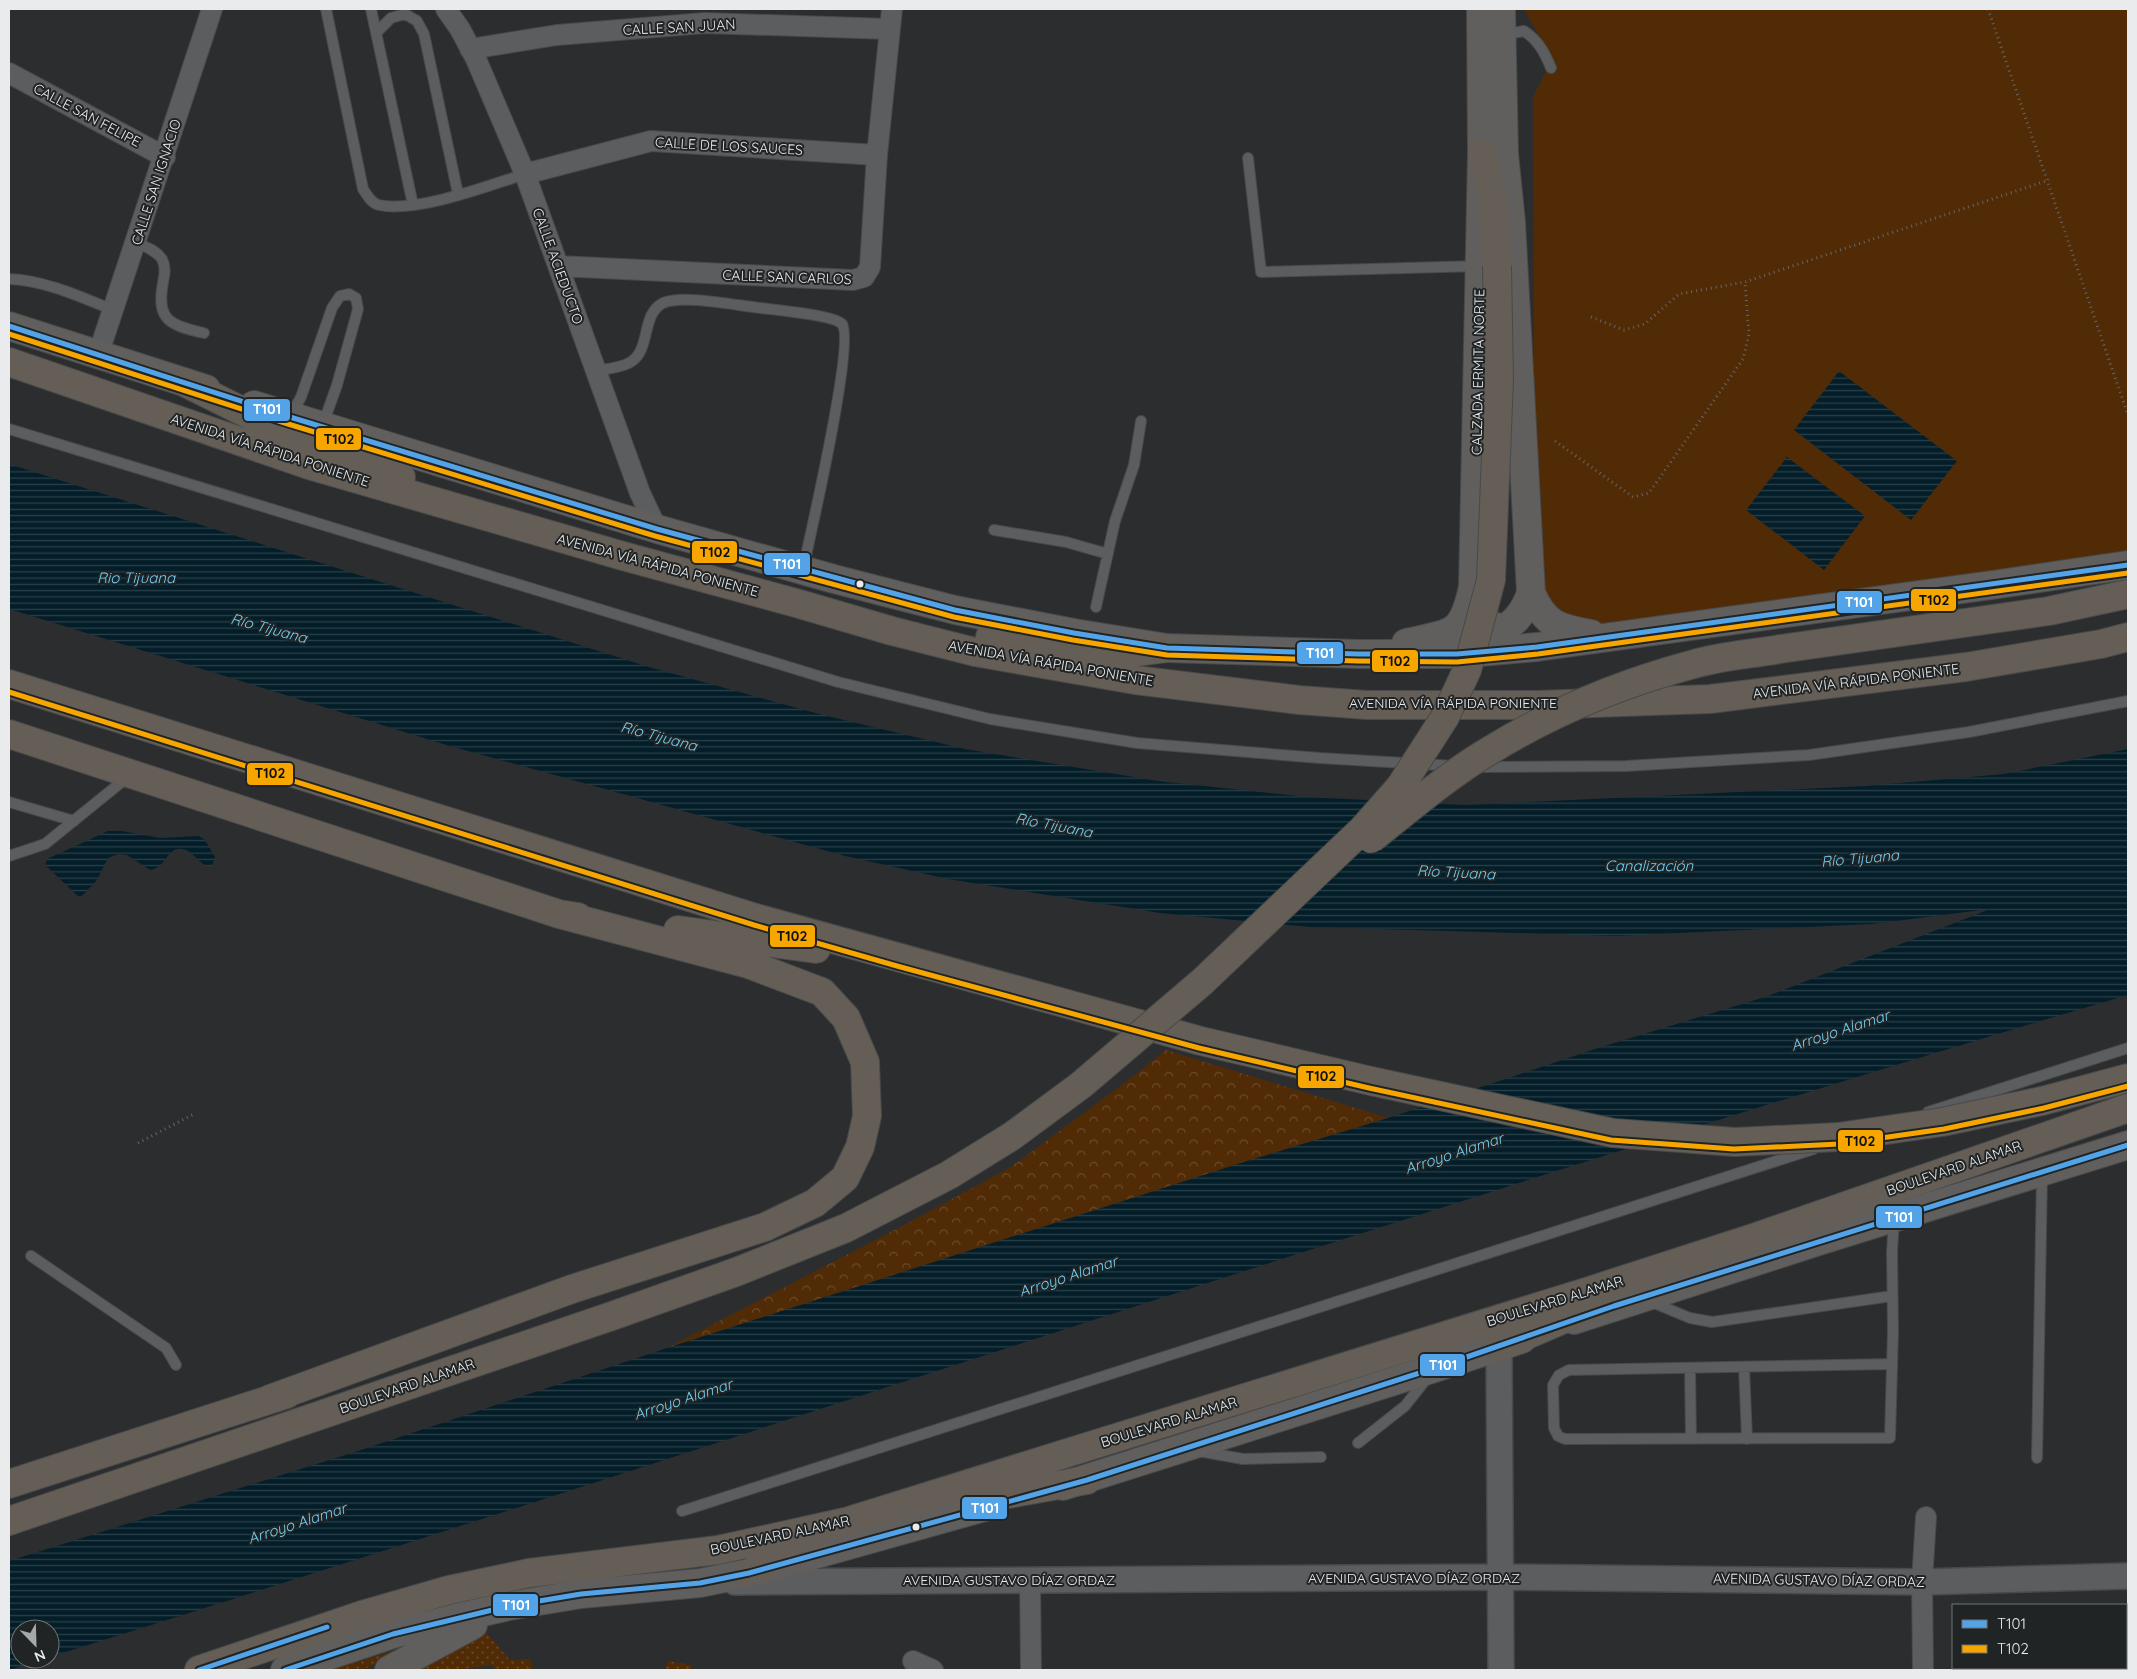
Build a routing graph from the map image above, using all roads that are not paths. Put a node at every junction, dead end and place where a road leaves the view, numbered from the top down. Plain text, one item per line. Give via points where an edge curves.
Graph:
1 (212, 9) edge
2 (326, 9) edge
3 (371, 9) edge
4 (446, 9) edge
5 (892, 9) edge
6 (1481, 9) edge
7 (1501, 9) edge
8 (890, 29) junction
9 (376, 33) junction
10 (470, 49) junction
11 (1501, 57) junction
12 (1551, 68) dead end
13 (9, 73) edge
14 (1482, 153) joint
15 (877, 155) junction
16 (165, 157) junction
17 (1248, 158) dead end
18 (525, 174) junction
19 (458, 194) junction
20 (413, 205) junction
21 (136, 242) junction
22 (558, 266) junction
23 (1489, 266) junction
24 (9, 279) edge
25 (113, 310) junction
26 (9, 326) edge
27 (204, 333) dead end
28 (98, 355) junction
29 (9, 362) edge
30 (596, 371) junction
31 (184, 382) junction
32 (290, 417) junction
33 (1141, 421) dead end
34 (326, 427) junction
35 (9, 429) edge
36 (491, 518) junction
37 (657, 529) junction
38 (994, 530) dead end
39 (1108, 554) junction
40 (2128, 565) edge
41 (803, 570) junction
42 (1474, 587) junction
43 (1531, 593) junction
44 (2128, 594) edge
45 (1096, 607) dead end
46 (892, 631) junction
47 (1603, 636) junction
48 (2128, 637) edge
49 (1167, 648) junction
50 (1358, 654) junction
51 (9, 684) edge
52 (2128, 701) edge
53 (9, 734) edge
54 (132, 774) junction
55 (9, 802) edge
56 (74, 821) junction
57 (9, 856) edge
58 (559, 914) junction
59 (1268, 921) junction
60 (899, 958) junction
61 (2128, 1048) edge
62 (2128, 1078) edge
63 (2126, 1109) edge
64 (2128, 1145) edge
65 (2042, 1172) junction
66 (1894, 1218) junction
67 (1756, 1237) junction
68 (31, 1256) dead end
69 (1892, 1296) junction
70 (1641, 1298) junction
71 (610, 1317) junction
72 (1499, 1347) junction
73 (1892, 1364) junction
74 (176, 1365) dead end
75 (1744, 1367) junction
76 (1434, 1368) junction
77 (1690, 1368) junction
78 (270, 1399) junction
79 (192, 1425) junction
80 (1747, 1438) junction
81 (1691, 1439) junction
82 (1358, 1443) dead end
83 (1184, 1448) junction
84 (1322, 1457) dead end
85 (2037, 1458) dead end
86 (1087, 1480) junction
87 (9, 1484) edge
88 (9, 1497) edge
89 (682, 1511) dead end
90 (1926, 1517) dead end
91 (9, 1521) edge
92 (845, 1522) junction
93 (749, 1572) junction
94 (2128, 1576) edge
95 (1501, 1577) junction
96 (1030, 1580) junction
97 (1922, 1582) junction
98 (700, 1583) junction
99 (509, 1606) junction
100 (914, 1661) dead end
101 (199, 1670) edge
102 (285, 1670) edge
103 (389, 1670) edge
104 (933, 1670) edge
105 (1031, 1670) edge
106 (1501, 1670) edge
107 (1923, 1670) edge

1 - 16 street, CALLE SAN IGNACIO
2 - 20 lane via 363,189 377,204
3 - 9 lane
4 - 10 street, CALLE ACIEDUCTO
5 - 8 street, CALLE SAN CARLOS
6 - 14 main road
7 - 11 main road
8 - 10 street, CALLE SAN JUAN via 705,23 557,35
8 - 15 street, CALLE SAN CARLOS
9 - 19 lane via 391,18 405,14 417,22 424,34
9 - 20 lane
10 - 18 street, CALLE ACIEDUCTO
11 - 12 lane via 1513,33 1524,30 1544,50
11 - 43 main road
13 - 16 street, CALLE SAN FELIPE
14 - 23 highway via 1493,199
15 - 18 street, CALLE DE LOS SAUCES via 651,141
15 - 22 street, CALLE SAN CARLOS via 870,267 859,279
16 - 21 street, CALLE SAN IGNACIO
17 - 23 lane via 1261,272
18 - 19 lane
18 - 22 street, CALLE ACIEDUCTO
19 - 20 lane
21 - 25 street, CALLE SAN IGNACIO
21 - 27 lane via 152,250 162,261 165,275 160,301 165,316 178,325
22 - 30 street, CALLE ACIEDUCTO
23 - 42 main road, CALZADA ERMITA NORTE
23 - 59 highway, bridge via 1499,380 1494,553 1486,605 1467,670 1445,717 1400,787 1363,829
24 - 25 lane via 66,292
25 - 28 street, CALLE SAN IGNACIO
26 - 28 main road
28 - 31 main road
29 - 36 highway, AVENIDA VÍA RÁPIDA PONIENTE via 309,465
30 - 37 street, CALLE ACIEDUCTO via 640,493
30 - 41 lane via 617,367 636,358 652,314 663,303 673,300 794,312 830,318 841,324 845,346 838,398
31 - 32 main road
31 - 36 highway via 252,416
32 - 34 main road
32 - 34 lane via 301,397 332,308 340,296 350,294 356,298 358,309 327,413
33 - 39 lane via 1134,465 1121,499
34 - 37 main road
35 - 52 lane via 838,682 990,719 1136,743 1497,768 1626,766 1809,755 1969,732
36 - 46 highway, AVENIDA VÍA RÁPIDA PONIENTE
37 - 41 main road
38 - 39 lane via 1066,542
39 - 45 lane
40 - 47 main road
41 - 49 main road via 955,610
42 - 43 main road via 1480,612 1488,624 1498,628 1517,620
42 - 50 main road, CALZADA ERMITA NORTE via 1467,615 1450,633
43 - 47 main road via 1539,610 1550,622 1566,629
44 - 59 highway, bridge via 2049,611 1696,663 1645,680 1561,712 1488,751
46 - 48 highway, AVENIDA VÍA RÁPIDA PONIENTE via 975,652 1135,680 1299,700 1437,706 1710,699 1966,667
46 - 49 highway via 937,630 1129,652
47 - 50 main road via 1457,654
49 - 50 main road
51 - 60 highway via 756,918
53 - 54 highway
54 - 56 lane
54 - 58 highway
55 - 56 lane
56 - 57 lane via 46,844
58 - 60 highway
58 - 78 highway via 748,964 822,992 846,1018 865,1062 867,1116 860,1147 845,1178 815,1203 765,1227 572,1289
59 - 71 highway, BOULEVARD ALAMAR, bridge via 1081,1085 1012,1136 949,1175 846,1228
60 - 62 highway, bridge via 1201,1041 1614,1133 1735,1142 1838,1137 1942,1122 2042,1101
61 - 89 lane
63 - 67 highway, BOULEVARD ALAMAR
64 - 65 main road
65 - 66 main road
65 - 85 lane
66 - 69 lane
66 - 70 main road
67 - 72 highway
67 - 92 highway, BOULEVARD ALAMAR
68 - 74 lane via 166,1348
69 - 70 lane via 1712,1322 1678,1314
69 - 73 lane
70 - 72 main road
71 - 78 highway via 506,1338
71 - 91 highway, BOULEVARD ALAMAR
72 - 76 main road
72 - 95 street
73 - 75 lane
73 - 80 lane via 1890,1438
75 - 77 lane
75 - 80 lane
76 - 82 lane via 1405,1406
76 - 83 main road
77 - 81 lane
77 - 81 lane via 1569,1370 1558,1375 1553,1385 1554,1428 1558,1436 1565,1439
78 - 79 highway
79 - 87 highway
79 - 88 highway
80 - 81 lane
83 - 84 lane via 1243,1459
83 - 86 main road
86 - 92 highway
86 - 93 main road
90 - 97 street
92 - 93 highway
92 - 101 highway, BOULEVARD ALAMAR via 718,1550 538,1571 449,1590 362,1615
93 - 98 main road
94 - 97 street, AVENIDA GUSTAVO DÍAZ ORDAZ
95 - 96 street, AVENIDA GUSTAVO DÍAZ ORDAZ
95 - 97 street, AVENIDA GUSTAVO DÍAZ ORDAZ
95 - 106 street
96 - 98 street, AVENIDA GUSTAVO DÍAZ ORDAZ
96 - 105 street
97 - 107 street
98 - 99 main road via 581,1594
99 - 102 main road via 393,1634
99 - 103 main road
100 - 104 street

